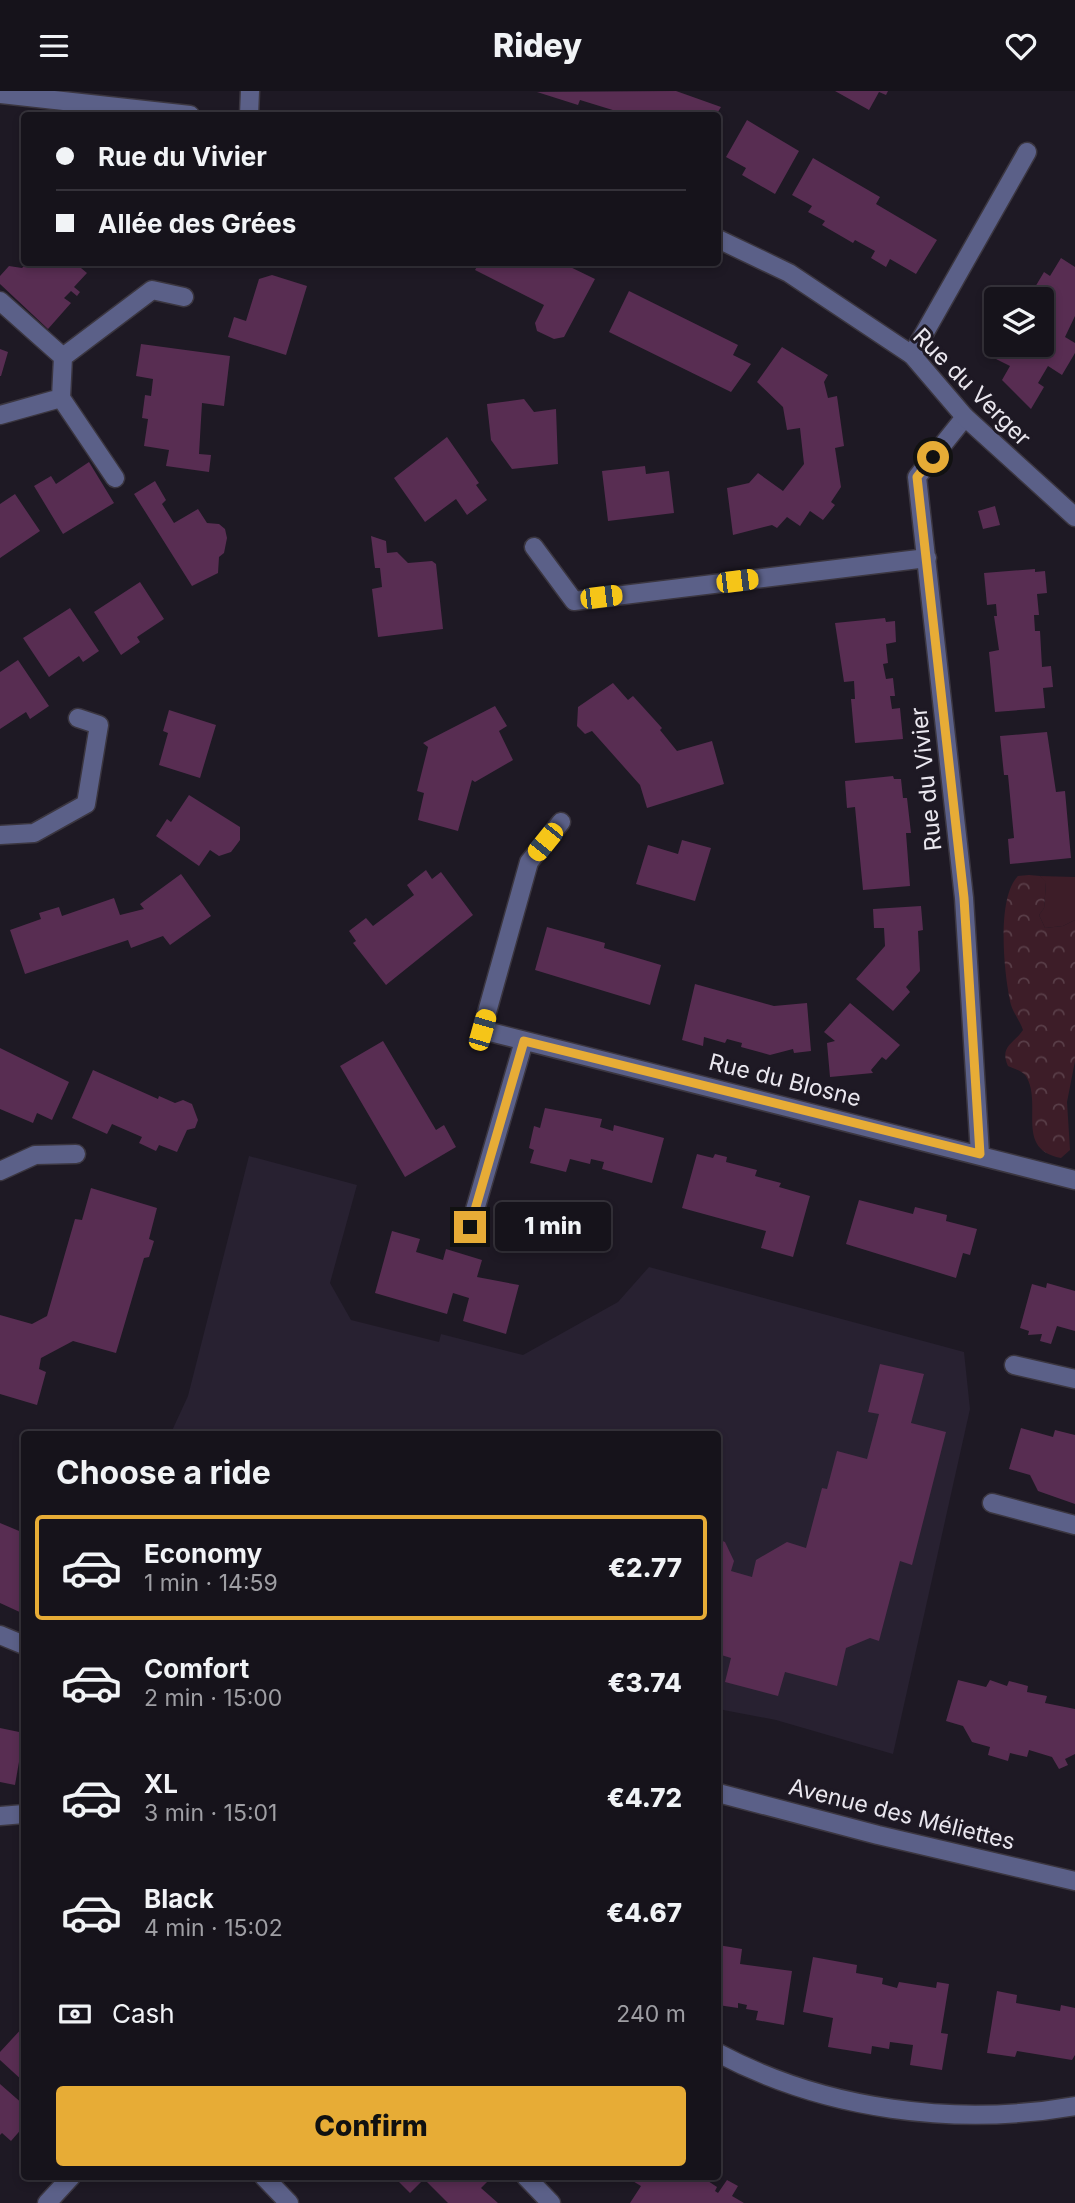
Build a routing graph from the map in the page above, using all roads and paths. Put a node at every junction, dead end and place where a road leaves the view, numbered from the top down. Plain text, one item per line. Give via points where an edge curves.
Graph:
1 (250, 91) edge
2 (2, 98) edge
3 (157, 112) edge
4 (249, 112) edge
5 (1027, 152) dead end
6 (721, 240) edge
7 (184, 297) dead end
8 (0, 301) edge
9 (912, 355) junction
10 (63, 357) junction
11 (61, 398) junction
12 (0, 415) edge
13 (965, 417) junction
14 (115, 478) dead end
15 (1075, 517) edge
16 (534, 547) dead end
17 (927, 558) junction
18 (78, 718) dead end
19 (561, 823) dead end
20 (0, 835) edge
21 (524, 1041) junction
22 (76, 1154) dead end
23 (980, 1154) junction
24 (0, 1171) edge
25 (1075, 1180) edge
26 (470, 1227) dead end
27 (1014, 1365) dead end
28 (1075, 1379) edge
29 (992, 1503) dead end
30 (1075, 1525) edge
31 (0, 1635) edge
32 (21, 1644) edge
33 (721, 1794) edge
34 (21, 1814) edge
35 (0, 1816) edge
36 (1075, 1881) edge
37 (721, 2055) edge
38 (1075, 2106) edge
39 (68, 2180) edge
40 (267, 2180) edge
41 (529, 2180) edge
42 (47, 2203) edge
43 (289, 2203) edge
44 (551, 2203) edge

1 - 4 street
2 - 3 street
5 - 9 street
6 - 9 street, Rue du Verger via 789,273
7 - 10 street via 152,290
8 - 10 street
9 - 13 street, Rue du Verger
10 - 11 street
11 - 12 street
11 - 14 street
13 - 15 street, Rue du Verger
13 - 17 street, Rue du Vivier via 917,477
16 - 17 street via 574,601
17 - 23 street, Rue du Vivier via 964,898
18 - 20 street via 99,725 86,804 34,833
19 - 21 street, Rue du Blosne via 529,862 482,1030
21 - 23 street, Rue du Blosne
21 - 26 street
22 - 24 street via 34,1154
23 - 25 street, Rue du Blosne
27 - 28 street
29 - 30 street
31 - 32 street
33 - 36 street, Avenue des Méliettes
34 - 35 street
37 - 38 street via 823,2096 907,2110 995,2116
39 - 42 street
40 - 43 street
41 - 44 street

